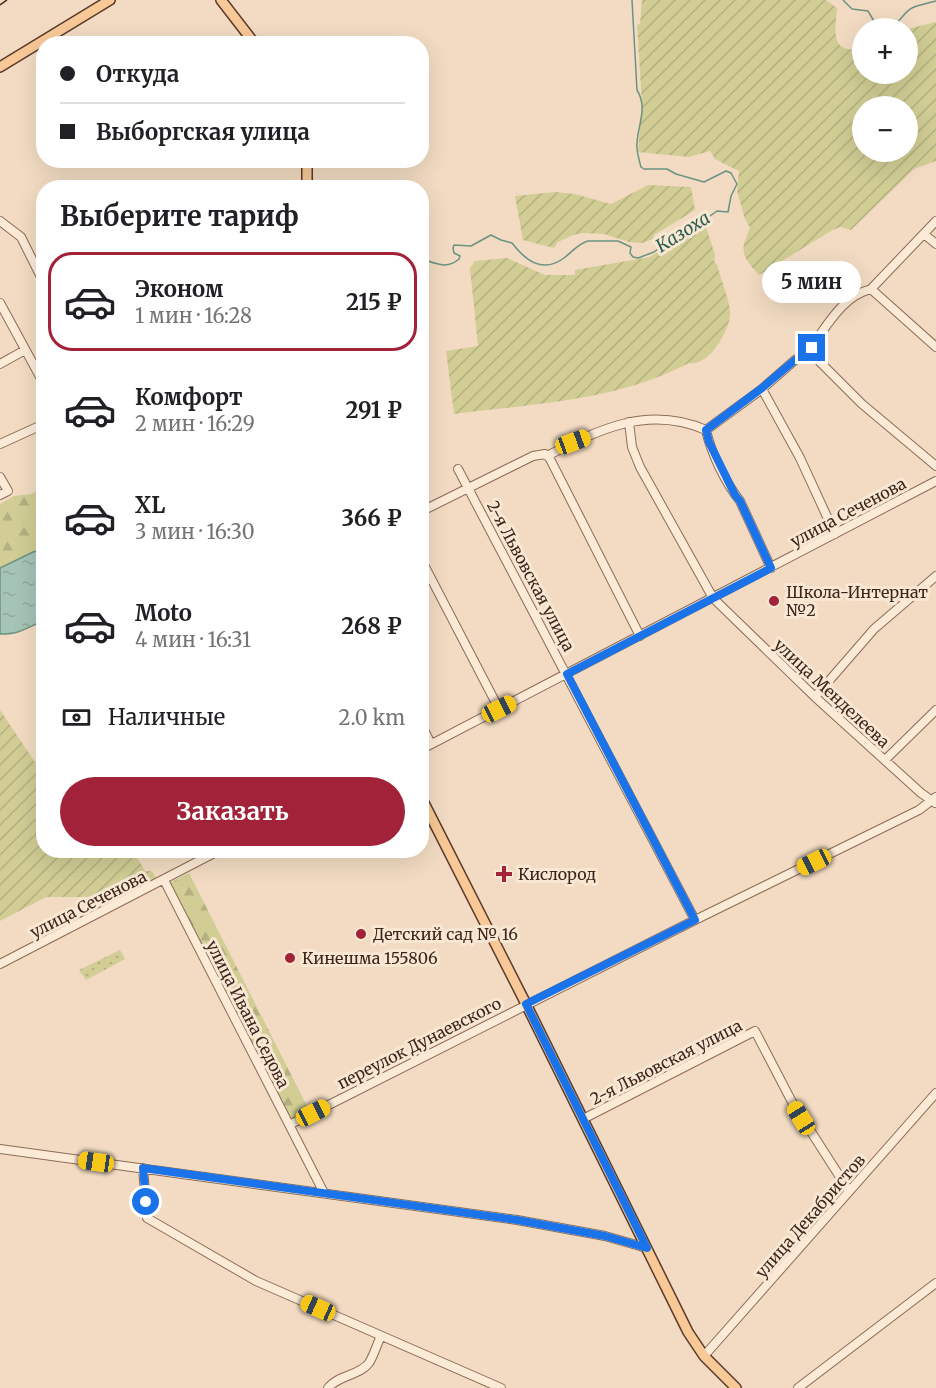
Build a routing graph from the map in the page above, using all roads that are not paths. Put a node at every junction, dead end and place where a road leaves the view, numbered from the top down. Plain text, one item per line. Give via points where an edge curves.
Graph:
1 (110, 0) edge
2 (221, 0) edge
3 (51, 36) edge
4 (249, 36) edge
5 (36, 45) edge
6 (0, 67) edge
7 (0, 221) edge
8 (936, 221) edge
9 (924, 234) junction
10 (936, 244) edge
11 (36, 267) edge
12 (871, 289) junction
13 (0, 303) edge
14 (936, 347) edge
15 (25, 350) junction
16 (812, 354) junction
17 (0, 364) edge
18 (36, 370) edge
19 (762, 388) junction
20 (629, 422) junction
21 (36, 428) edge
22 (706, 430) junction
23 (0, 444) edge
24 (548, 456) junction
25 (936, 466) edge
26 (458, 470) dead end
27 (0, 477) edge
28 (936, 481) edge
29 (469, 487) junction
30 (0, 495) edge
31 (429, 507) edge
32 (835, 534) junction
33 (771, 568) junction
34 (429, 574) edge
35 (936, 576) edge
36 (713, 598) junction
37 (640, 636) junction
38 (567, 674) junction
39 (815, 697) junction
40 (499, 709) junction
41 (936, 710) edge
42 (429, 740) edge
43 (431, 744) joint
44 (885, 760) junction
45 (935, 800) edge
46 (429, 813) edge
47 (205, 858) edge
48 (164, 880) junction
49 (695, 920) junction
50 (0, 964) edge
51 (526, 1004) junction
52 (936, 1094) edge
53 (583, 1119) junction
54 (293, 1123) dead end
55 (0, 1149) edge
56 (143, 1168) junction
57 (849, 1191) junction
58 (324, 1193) junction
59 (647, 1248) junction
60 (936, 1283) edge
61 (381, 1336) junction
62 (704, 1356) junction
63 (328, 1388) edge
64 (501, 1388) edge
65 (736, 1388) edge
66 (798, 1388) edge

1 - 3 main road
2 - 4 main road
5 - 6 main road
7 - 11 street via 21,237
8 - 9 street
9 - 10 street
9 - 12 street
12 - 14 street
12 - 16 street via 860,292 842,307 814,343
13 - 15 street
15 - 17 street
15 - 18 street
16 - 19 street via 795,360
16 - 25 street via 862,404
19 - 22 street
19 - 32 street
20 - 22 street via 666,419
20 - 24 street via 573,442
20 - 36 street, улица Менделеева via 639,467
21 - 23 street
22 - 33 street
24 - 29 street via 532,456
24 - 37 street
26 - 29 street, 2-я Львовская улица
27 - 30 street via 8,491
28 - 32 street, улица Сеченова
29 - 31 street
29 - 38 street, 2-я Львовская улица
32 - 33 street, улица Сеченова
33 - 36 street, улица Сеченова
34 - 40 street
35 - 39 street via 874,629
36 - 37 street, улица Сеченова
36 - 39 street, улица Менделеева
37 - 38 street, улица Сеченова
38 - 40 street, улица Сеченова
38 - 49 street, 2-я Львовская улица
39 - 44 street, улица Менделеева
40 - 43 street, улица Сеченова
41 - 44 street
42 - 43 street
44 - 45 street, улица Менделеева via 921,793
45 - 49 street, переулок Дунаевского
46 - 51 main road
47 - 48 street, улица Сеченова
48 - 50 street, улица Сеченова
48 - 58 street, улица Ивана Седова
49 - 51 street, переулок Дунаевского
51 - 53 main road
51 - 54 street, переулок Дунаевского
52 - 57 street, улица Декабристов
53 - 57 street, 2-я Львовская улица via 755,1031 792,1102
53 - 59 main road
55 - 56 street
56 - 58 street
56 - 61 street via 147,1218 256,1281
57 - 62 street, улица Декабристов
58 - 59 street via 555,1226
59 - 62 main road
60 - 66 street
61 - 63 street via 368,1364 333,1381
61 - 64 street
62 - 65 main road

